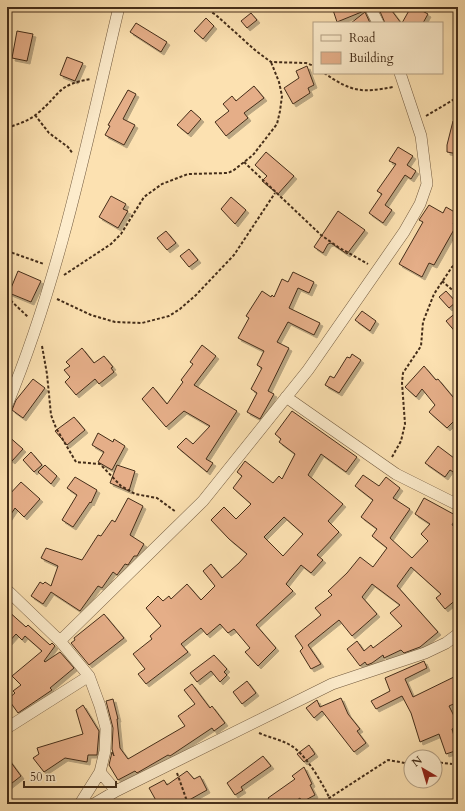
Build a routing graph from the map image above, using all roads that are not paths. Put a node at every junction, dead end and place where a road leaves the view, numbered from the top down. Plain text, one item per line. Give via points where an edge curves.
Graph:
1 (119, 7) edge
2 (370, 7) edge
3 (378, 22) edge
4 (400, 74) edge
5 (286, 397) junction
6 (7, 405) edge
7 (458, 505) edge
8 (7, 590) edge
9 (458, 634) edge
10 (60, 641) junction
11 (89, 676) junction
12 (7, 728) edge
13 (100, 772) junction
14 (116, 791) junction
15 (80, 804) edge
16 (94, 804) edge

1 - 6 street via 52,279 25,361
2 - 3 street
4 - 5 street via 421,136 427,184 420,204 404,232 308,370
5 - 7 street via 396,474
5 - 10 street via 203,501
8 - 10 street
9 - 14 street via 426,653 332,684
10 - 11 street
11 - 12 street
11 - 13 street via 106,728 105,751
13 - 14 street
13 - 15 street
14 - 16 street

